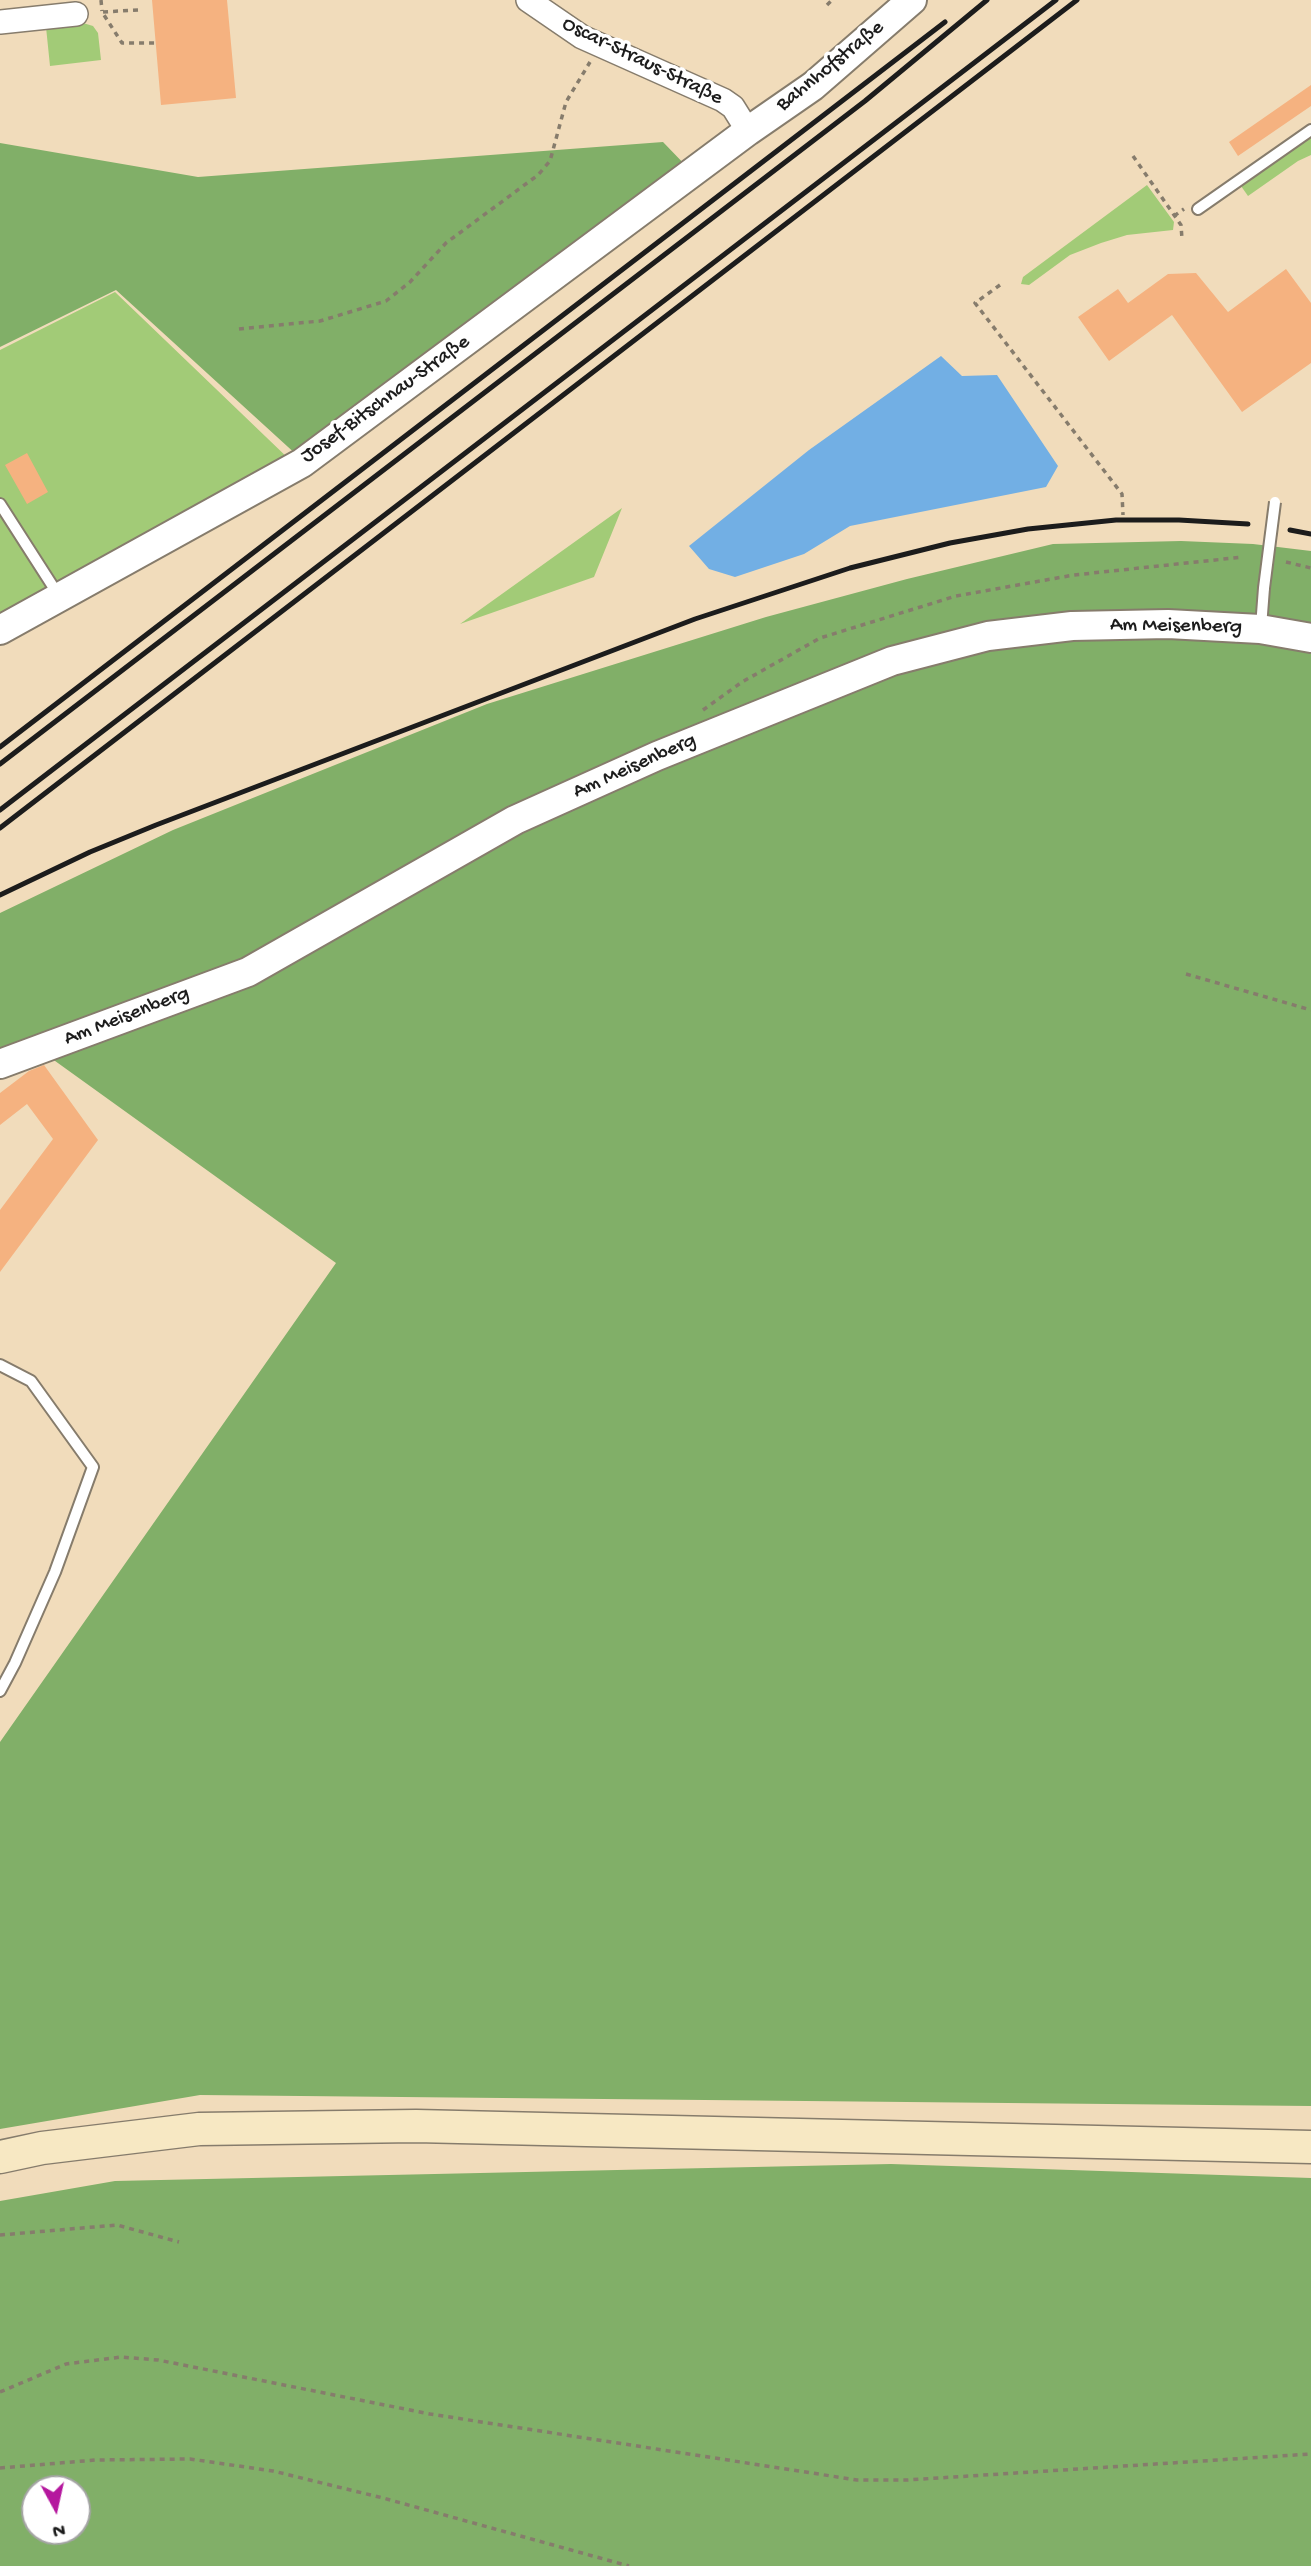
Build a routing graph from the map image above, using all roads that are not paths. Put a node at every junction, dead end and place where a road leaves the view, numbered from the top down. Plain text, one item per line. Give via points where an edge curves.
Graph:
1 (528, 0) edge
2 (912, 0) edge
3 (76, 14) dead end
4 (0, 22) edge
5 (1311, 130) edge
6 (748, 131) junction
7 (1198, 209) dead end
8 (1275, 502) dead end
9 (0, 504) edge
10 (59, 597) junction
11 (1260, 629) junction
12 (0, 630) edge
13 (1311, 638) edge
14 (0, 1064) edge
15 (0, 1365) edge
16 (0, 1691) edge
17 (1311, 2147) edge
18 (0, 2157) edge

1 - 6 street, Oscar-Straus-Straße via 582,37 723,100
2 - 6 street, Bahnhofstraße via 813,86
3 - 4 street
5 - 7 lane
6 - 10 street, Josef-Bitschnau-Straße via 302,463
8 - 11 lane, bridge
9 - 10 lane
10 - 12 street, Josef-Bitschnau-Straße
11 - 13 street, Am Meisenberg
11 - 14 street, Am Meisenberg via 1168,624 1072,626 988,636 892,661 657,756 514,820 248,972
15 - 16 lane via 31,1381 93,1467 55,1572
17 - 18 main road via 416,2126 199,2129

